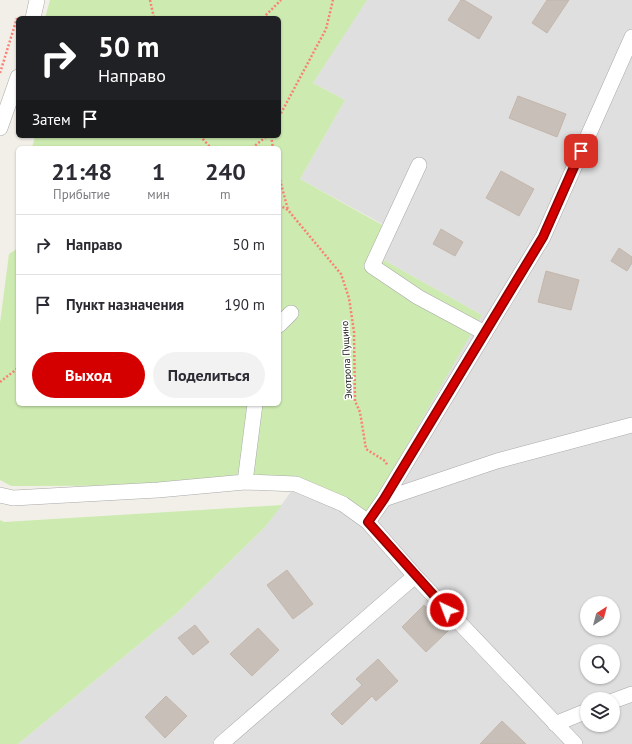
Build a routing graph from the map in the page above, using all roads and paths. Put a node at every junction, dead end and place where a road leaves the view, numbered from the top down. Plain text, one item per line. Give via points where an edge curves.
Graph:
1 (37, 0) edge
2 (150, 0) edge
3 (281, 0) edge
4 (333, 0) edge
5 (33, 16) edge
6 (154, 16) edge
7 (265, 16) edge
8 (16, 21) edge
9 (632, 37) edge
10 (0, 73) edge
11 (16, 83) edge
12 (281, 114) edge
13 (0, 128) edge
14 (202, 138) edge
15 (264, 138) edge
16 (210, 146) edge
17 (254, 146) edge
18 (419, 165) dead end
19 (281, 184) edge
20 (281, 206) edge
21 (288, 210) junction
22 (291, 313) dead end
23 (281, 322) edge
24 (485, 333) junction
25 (16, 370) edge
26 (0, 382) edge
27 (255, 406) edge
28 (632, 425) edge
29 (397, 478) junction
30 (246, 482) junction
31 (0, 495) edge
32 (384, 499) junction
33 (368, 522) junction
34 (415, 576) junction
35 (632, 694) edge
36 (620, 698) edge
37 (580, 714) edge
38 (555, 724) junction
39 (221, 744) edge
40 (575, 744) edge

1 - 5 street
2 - 6 path
3 - 7 path
4 - 12 path via 326,29
8 - 10 path
9 - 24 street via 543,237
11 - 13 street
14 - 16 path
15 - 17 path
18 - 24 street via 372,266 418,298
19 - 21 path
20 - 21 path, Экотропа Пущино
21 - 29 path, Экотропа Пущино via 341,274 349,298 354,332 355,400 360,412 366,449 385,461
22 - 23 street
24 - 29 street
25 - 26 path
27 - 30 street
28 - 32 street via 497,461
29 - 32 street
30 - 31 street via 13,498
30 - 33 street via 296,484 343,504
32 - 33 street
33 - 34 street
34 - 38 street
34 - 39 street
35 - 36 street
37 - 38 street
38 - 40 street

